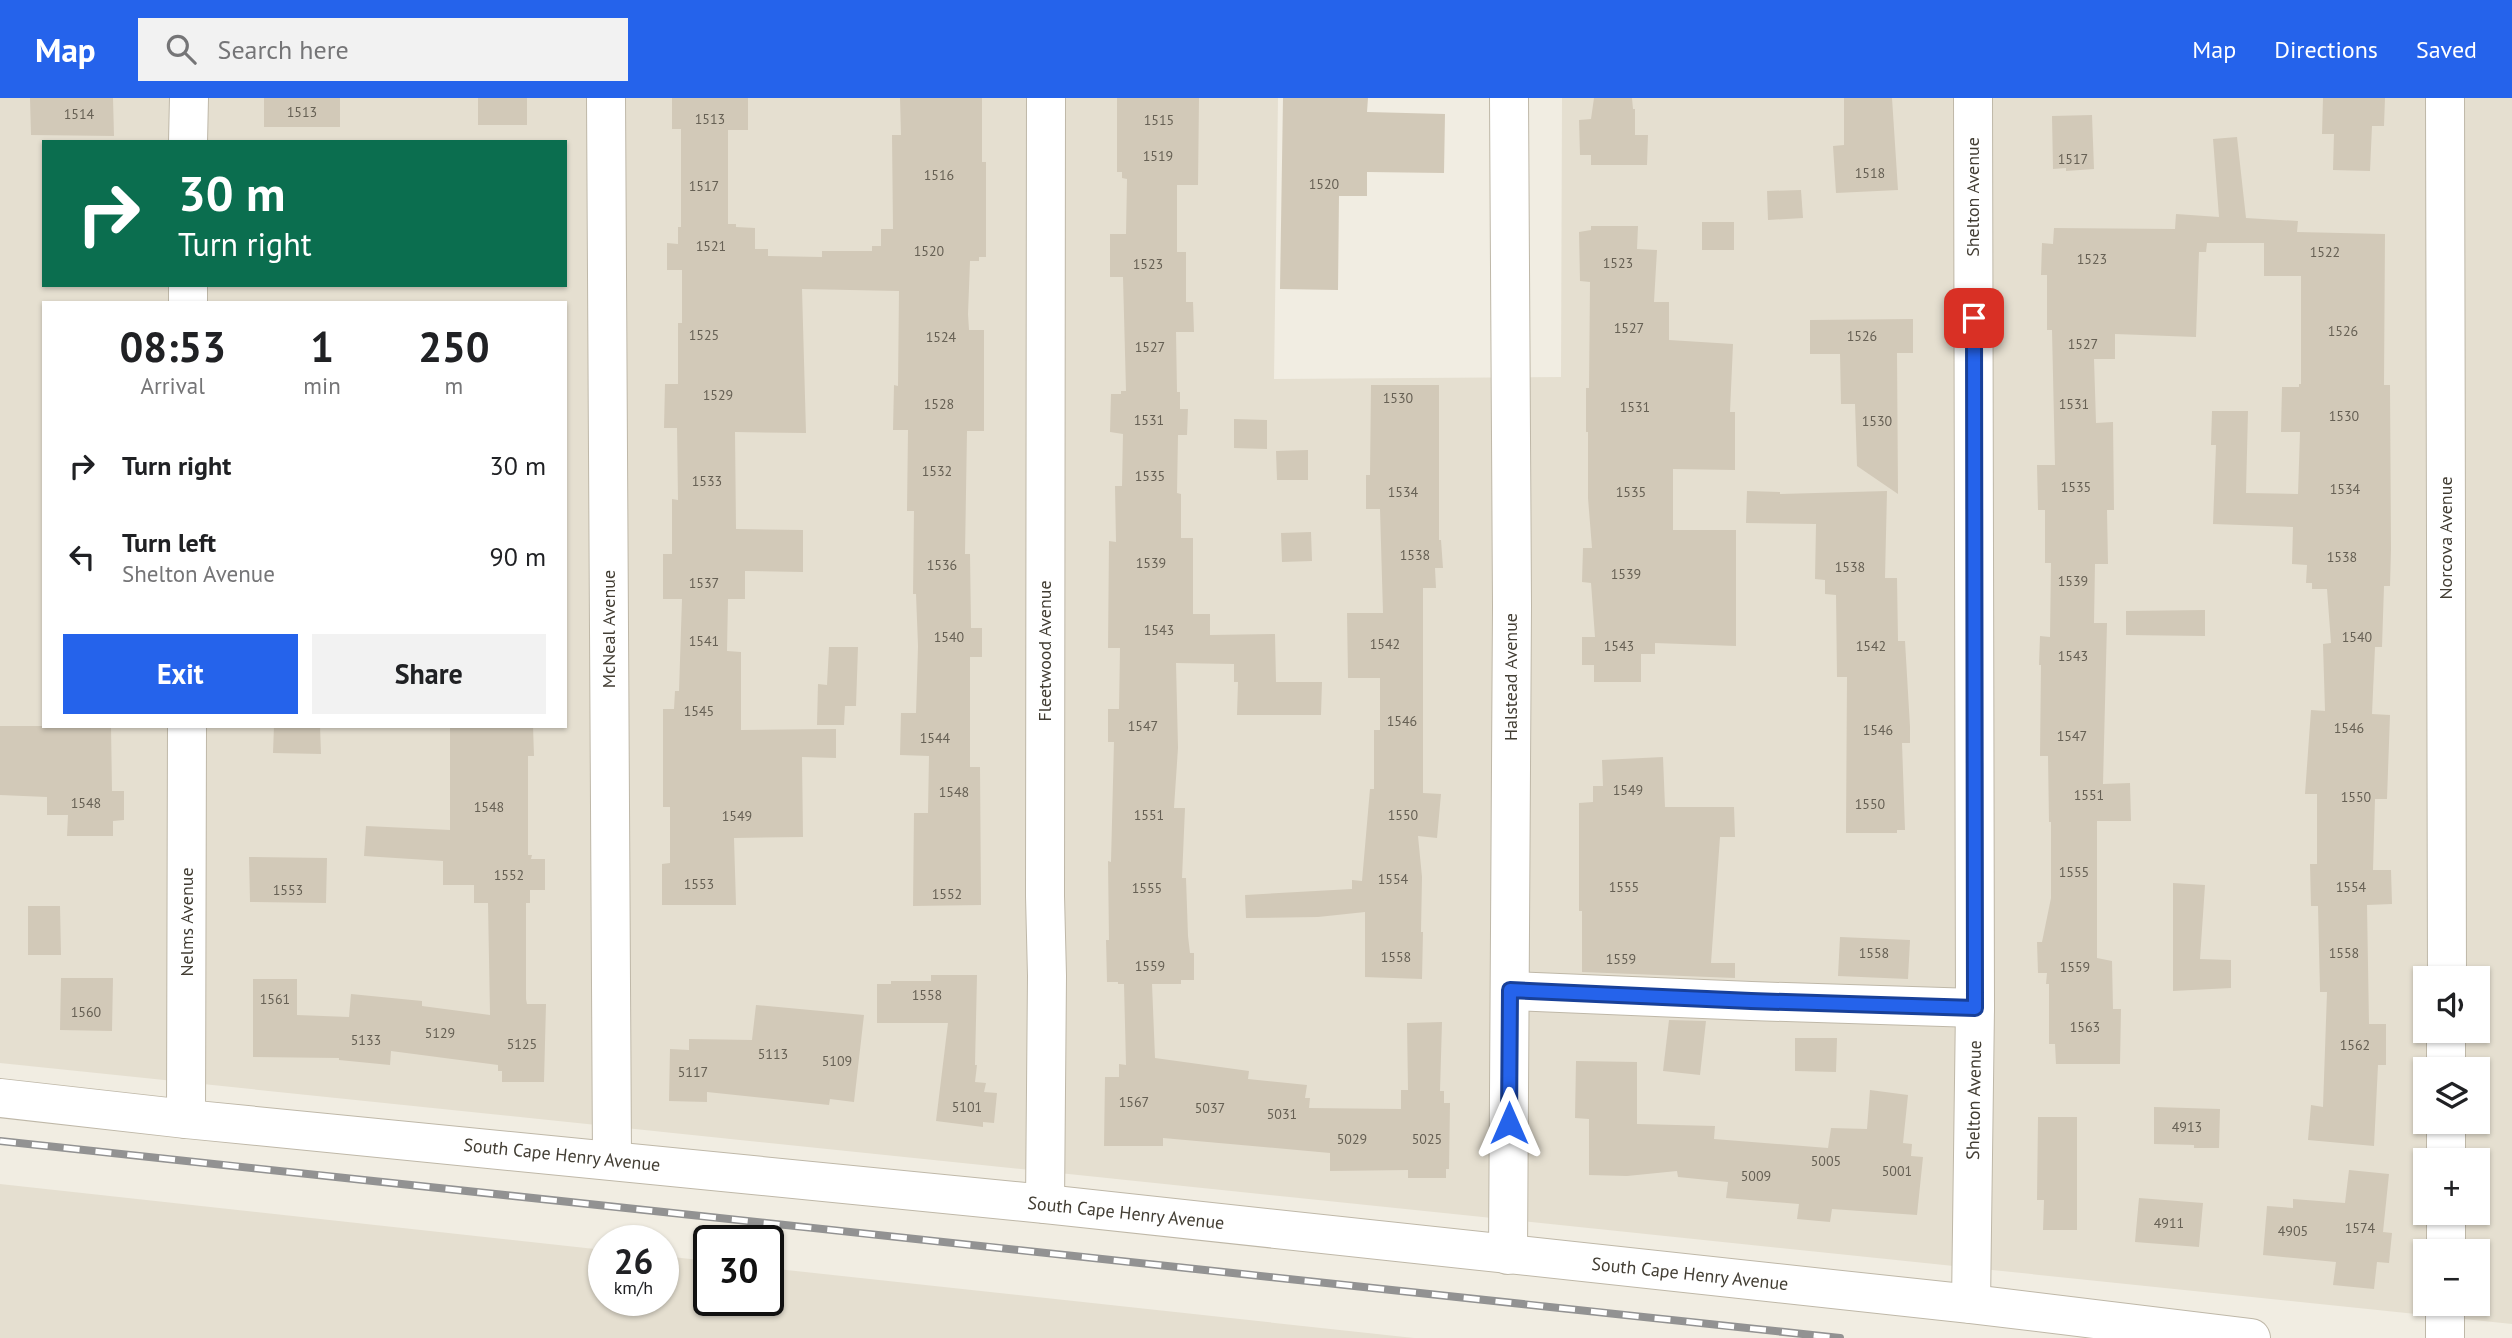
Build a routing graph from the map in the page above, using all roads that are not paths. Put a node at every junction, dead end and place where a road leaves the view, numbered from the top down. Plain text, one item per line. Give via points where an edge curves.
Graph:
1 (188, 98) edge
2 (606, 98) edge
3 (1046, 98) edge
4 (1509, 98) edge
5 (1973, 98) edge
6 (2445, 98) edge
7 (188, 140) edge
8 (187, 728) edge
9 (2447, 966) edge
10 (1510, 990) junction
11 (1975, 1008) junction
12 (0, 1097) edge
13 (186, 1119) junction
14 (612, 1160) junction
15 (1045, 1203) junction
16 (1508, 1255) junction
17 (1971, 1304) junction
18 (2445, 1316) edge
19 (2251, 1338) edge
20 (2445, 1338) edge

1 - 7 street
2 - 14 street, McNeal Avenue
3 - 15 street, Fleetwood Avenue
4 - 10 street, Halstead Avenue
5 - 11 street, Shelton Avenue
6 - 9 street, Norcova Avenue
8 - 13 street, Nelms Avenue
10 - 11 street
10 - 16 street, Halstead Avenue
11 - 17 street, Shelton Avenue
12 - 13 street, South Cape Henry Avenue
13 - 14 street, South Cape Henry Avenue
14 - 15 street, South Cape Henry Avenue
15 - 16 street, South Cape Henry Avenue
16 - 17 street, South Cape Henry Avenue
17 - 19 street, South Cape Henry Avenue
18 - 20 street

